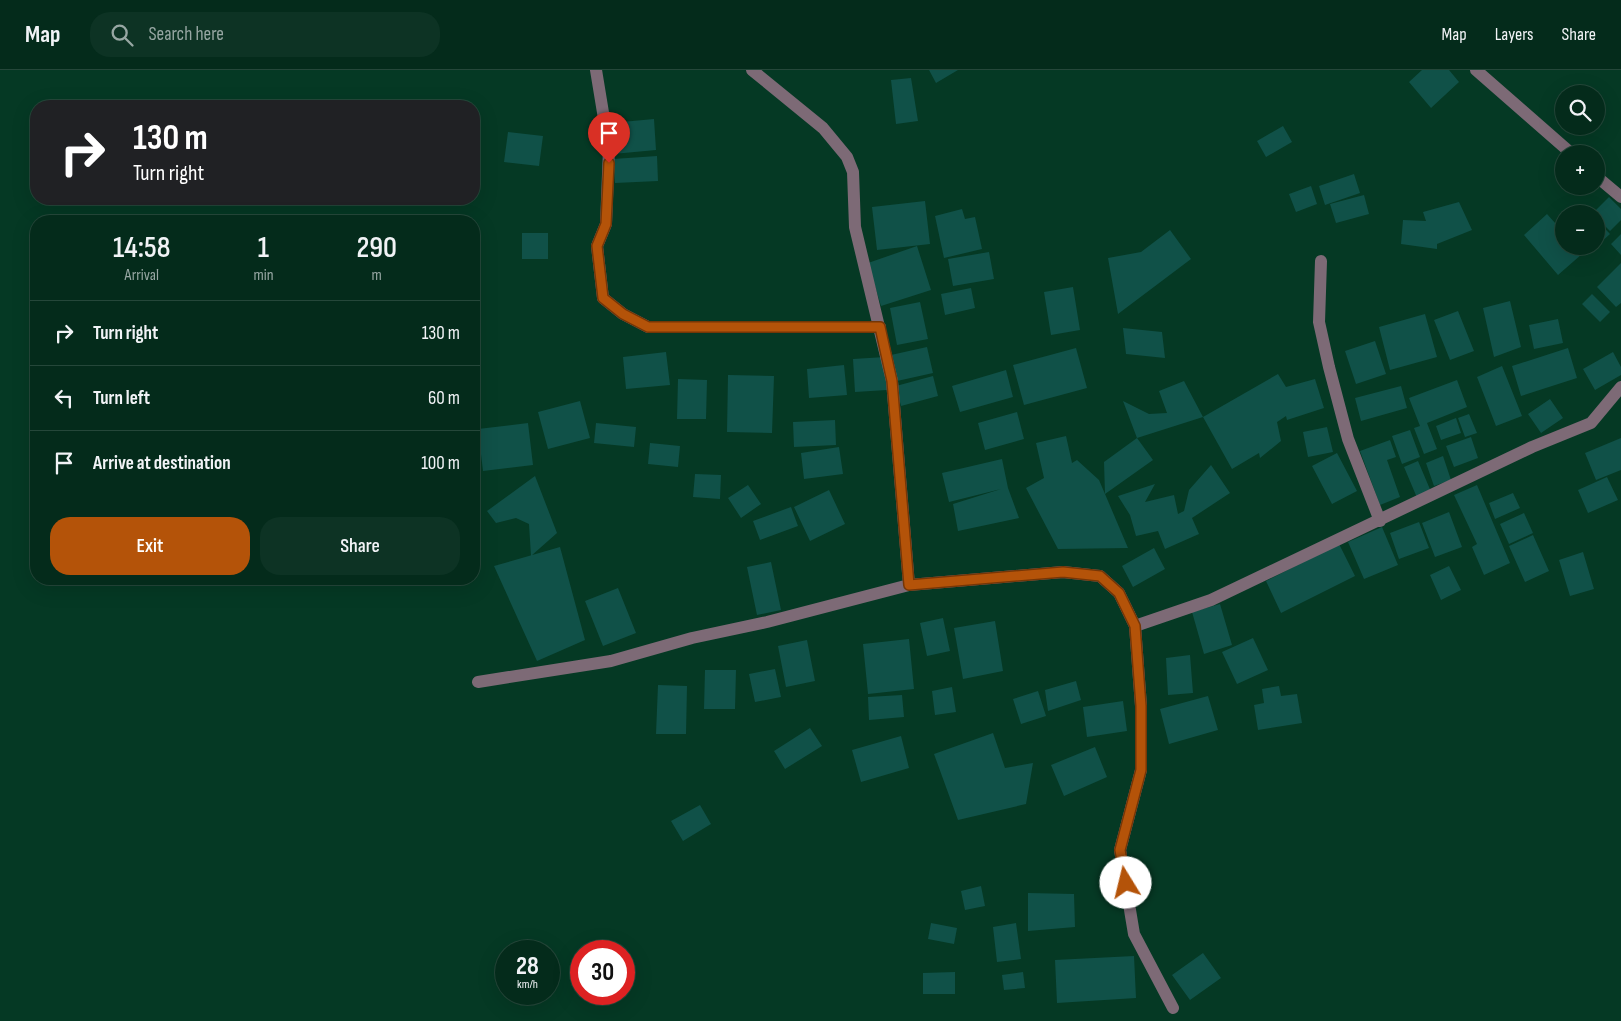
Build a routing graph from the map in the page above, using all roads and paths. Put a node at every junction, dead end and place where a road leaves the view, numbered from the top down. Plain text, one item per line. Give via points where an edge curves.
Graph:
1 (596, 70) edge
2 (752, 70) edge
3 (1476, 70) edge
4 (1562, 145) edge
5 (1605, 184) edge
6 (1621, 197) edge
7 (1321, 261) dead end
8 (880, 327) junction
9 (1621, 387) edge
10 (1380, 521) junction
11 (909, 585) junction
12 (1135, 626) junction
13 (478, 682) dead end
14 (1173, 1008) dead end

1 - 8 street via 609,149 606,224 597,246 603,298 623,314 648,327
2 - 8 street via 823,128 847,157 853,172 855,227
3 - 4 street
5 - 6 street
7 - 10 street via 1319,322 1329,367 1348,439
8 - 11 street via 892,381
9 - 10 street via 1591,423 1532,447
10 - 12 street via 1211,600
11 - 12 street via 1063,572 1100,576 1119,593
11 - 13 street via 611,661
12 - 14 street via 1141,706 1141,770 1120,850 1134,934

